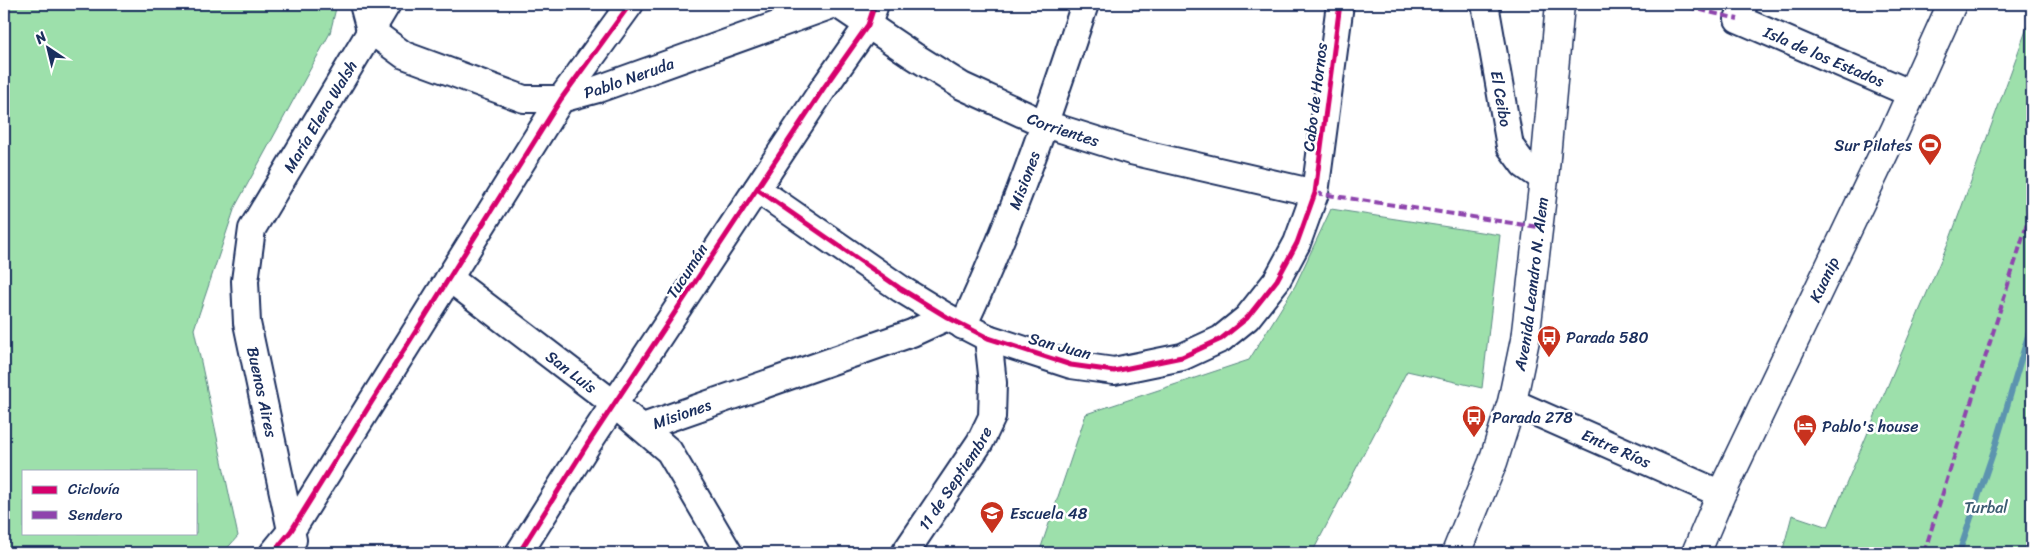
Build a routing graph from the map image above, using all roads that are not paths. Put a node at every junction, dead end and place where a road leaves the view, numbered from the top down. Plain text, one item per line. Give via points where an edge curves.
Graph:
1 (363, 4) edge
2 (387, 4) edge
3 (630, 4) edge
4 (836, 4) edge
5 (1085, 4) edge
6 (1485, 4) edge
7 (1560, 4) edge
8 (1952, 4) edge
9 (1335, 5) edge
10 (1741, 11) edge
11 (872, 14) edge
12 (370, 30) junction
13 (1912, 94) junction
14 (562, 99) junction
15 (1045, 124) junction
16 (1544, 179) junction
17 (757, 189) junction
18 (1315, 192) junction
19 (252, 229) joint
20 (449, 278) junction
21 (955, 321) junction
22 (988, 338) junction
23 (1512, 402) junction
24 (614, 404) junction
25 (643, 427) junction
26 (1721, 494) junction
27 (294, 542) edge
28 (273, 553) edge
29 (519, 553) edge
30 (730, 553) edge
31 (905, 553) edge
32 (1456, 553) edge
33 (1696, 553) edge

1 - 12 street
2 - 12 street, María Elena Walsh
3 - 14 street
4 - 11 street, Corrientes
4 - 14 street, Pablo Neruda
5 - 15 street, Misiones
6 - 16 street, El Ceibo via 1510,146 1524,165
7 - 16 main road, Avenida Leandro N. Alem
8 - 13 main road, Kuanip
9 - 18 street, Cabo de Hornos
10 - 13 street, Isla de los Estados
11 - 15 street, Corrientes via 962,86
11 - 17 street, Tucumán
12 - 14 street, Pablo Neruda via 404,55 524,99
12 - 19 street, María Elena Walsh
13 - 26 main road, Kuanip
14 - 20 street
15 - 18 street, Corrientes via 1131,151
15 - 21 street, Misiones via 980,289
16 - 23 main road, Avenida Leandro N. Alem via 1525,340
17 - 21 street, San Juan via 901,289
17 - 24 street, Tucumán
18 - 22 street, San Juan via 1297,243 1277,280 1247,318 1221,338 1182,357 1114,371 1071,365
19 - 27 street, Buenos Aires via 245,281 247,323
20 - 24 street, San Luis
20 - 27 street
21 - 22 street, San Juan
21 - 25 street, Misiones
22 - 31 street, 11 de Septiembre via 993,383 992,416 980,442
23 - 26 street, Entre Ríos
23 - 32 main road, Avenida Leandro N. Alem via 1494,462
24 - 25 street, San Luis
24 - 29 street, Tucumán
25 - 30 street, San Luis via 669,451
26 - 33 main road, Kuanip
27 - 28 street

